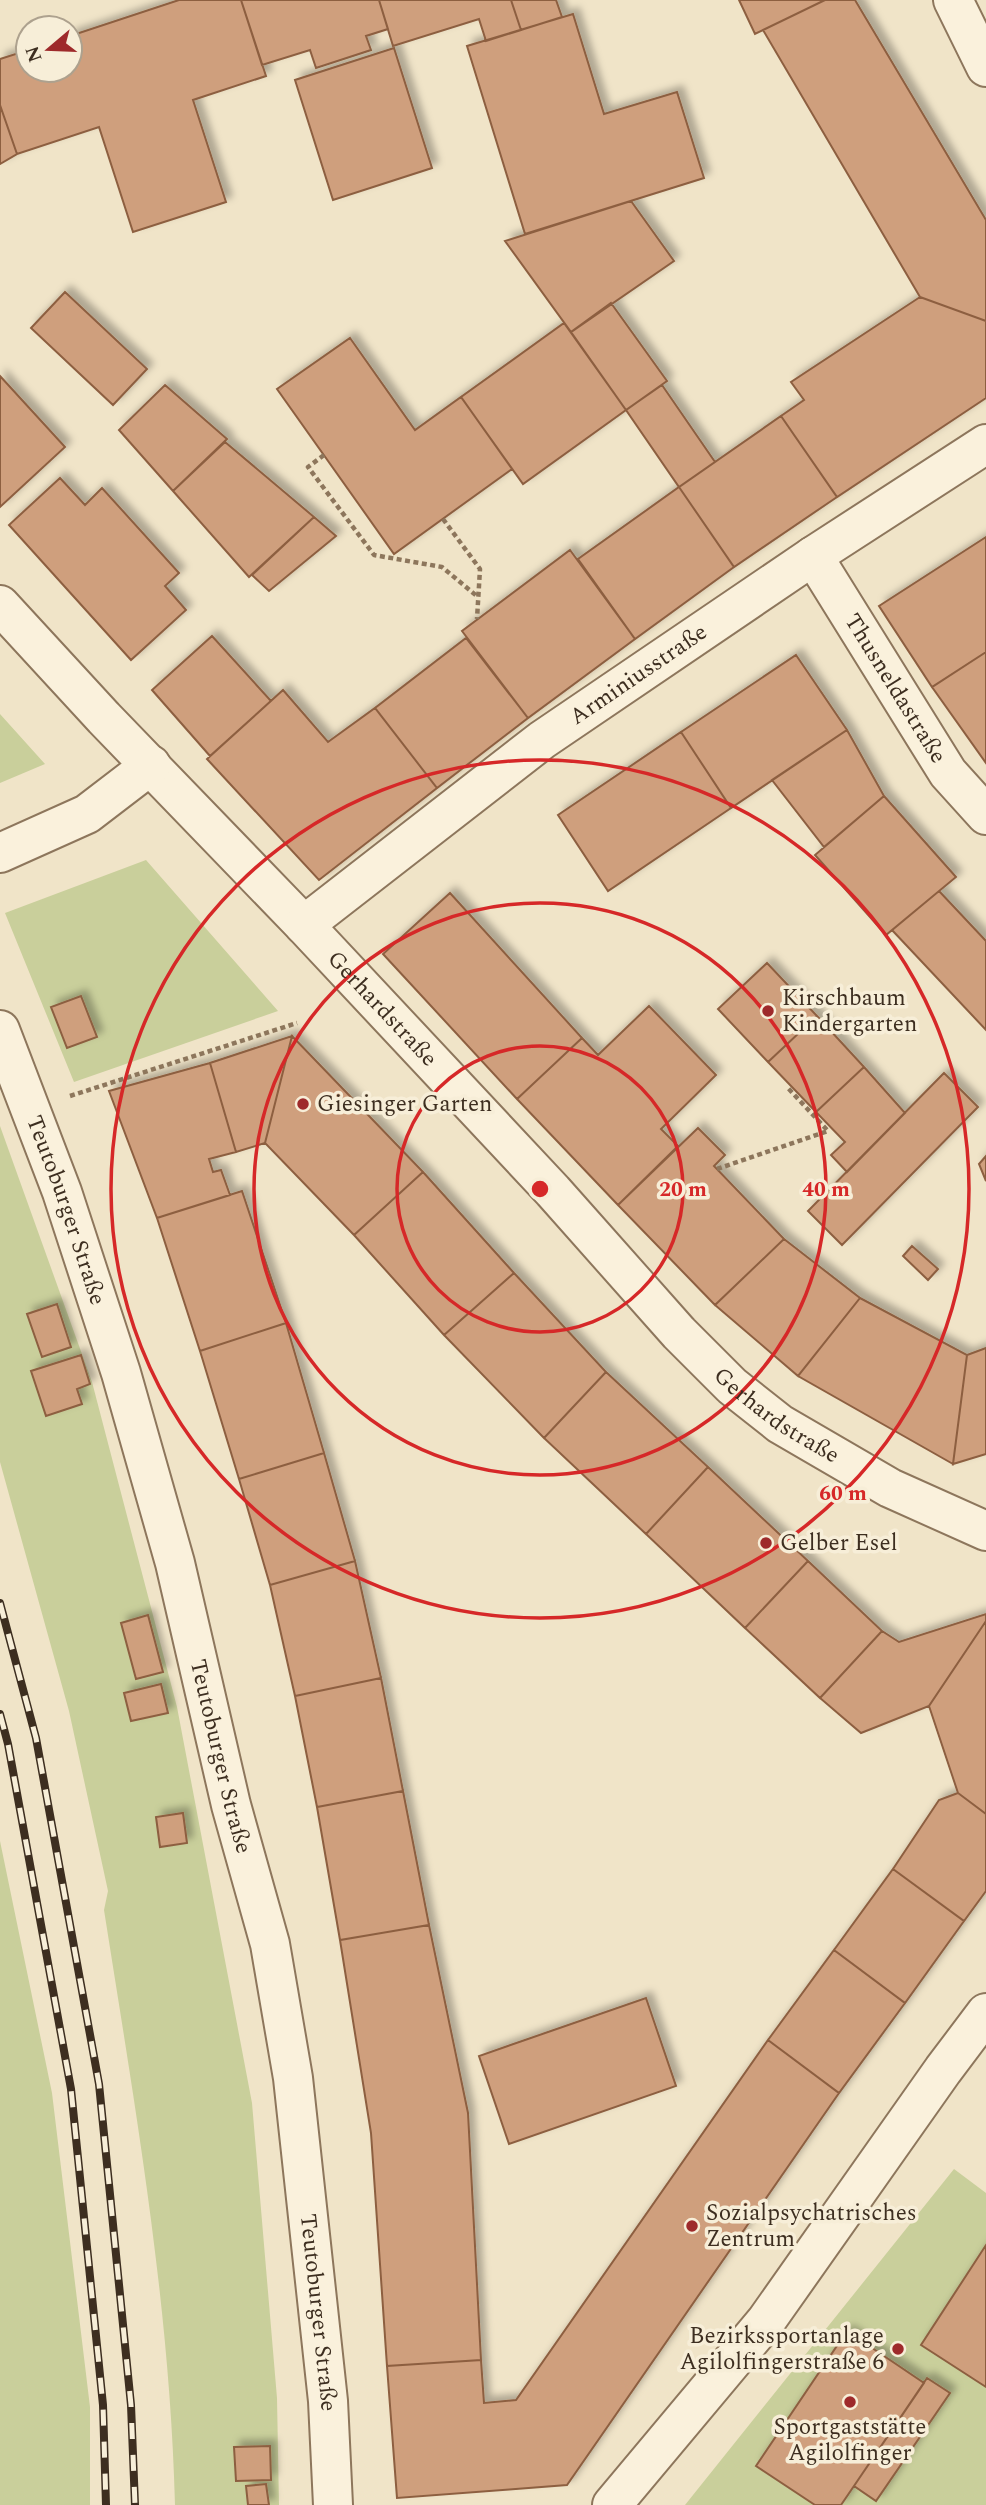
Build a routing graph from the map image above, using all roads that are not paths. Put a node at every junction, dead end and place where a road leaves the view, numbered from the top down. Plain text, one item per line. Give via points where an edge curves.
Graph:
1 (953, 0) edge
2 (986, 67) edge
3 (986, 444) edge
4 (813, 556) junction
5 (0, 605) edge
6 (151, 765) junction
7 (986, 815) edge
8 (0, 853) edge
9 (304, 925) junction
10 (0, 1030) edge
11 (986, 1531) edge
12 (986, 2013) edge
13 (333, 2505) edge
14 (612, 2505) edge

1 - 2 street
3 - 4 street, Arminiusstraße
4 - 7 street, Thusneldastraße via 948,773
4 - 9 street, Arminiusstraße via 542,740
5 - 6 street, Gerhardstraße
6 - 8 street via 87,814
6 - 9 street, Gerhardstraße
9 - 11 street, Gerhardstraße via 732,1386 780,1424 890,1488
10 - 13 street, Teutoburger Straße via 62,1192 121,1373 175,1563 230,1805 270,1944 293,2078 328,2401
12 - 14 street via 766,2321

